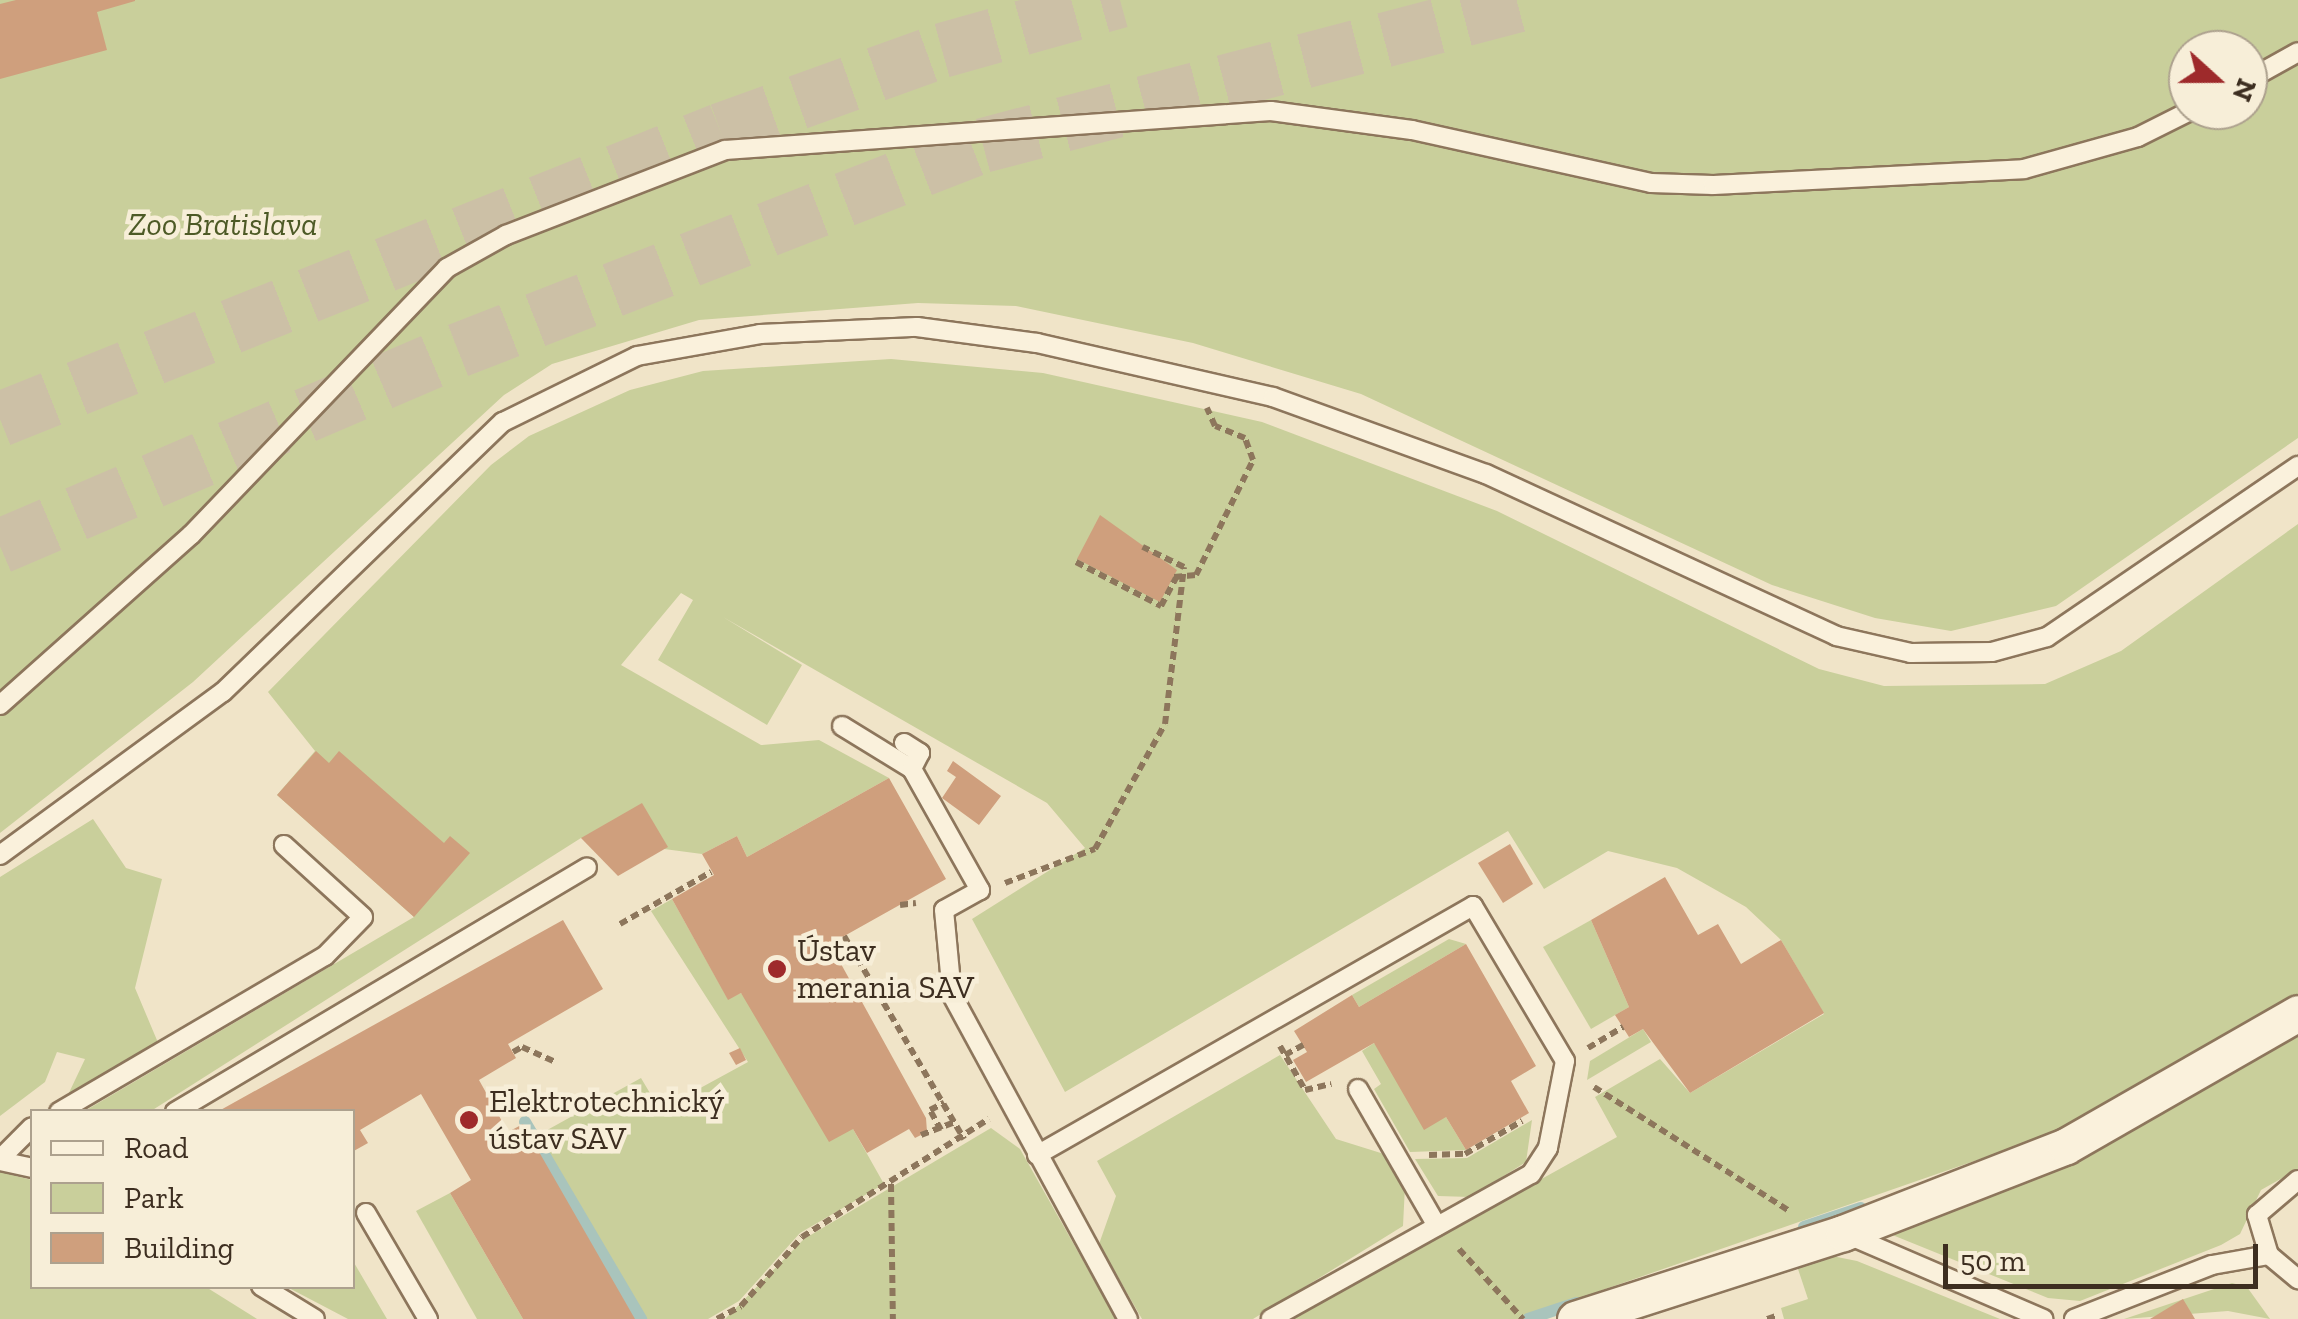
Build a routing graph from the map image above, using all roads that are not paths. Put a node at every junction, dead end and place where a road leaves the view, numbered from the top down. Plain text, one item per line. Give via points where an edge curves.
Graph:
1 (2298, 52) edge
2 (2268, 69) edge
3 (2168, 122) edge
4 (2298, 466) edge
5 (0, 705) edge
6 (842, 726) dead end
7 (904, 743) dead end
8 (912, 769) junction
9 (284, 845) dead end
10 (0, 855) edge
11 (586, 867) dead end
12 (2298, 1012) edge
13 (1358, 1089) dead end
14 (64, 1109) edge
15 (180, 1109) edge
16 (30, 1129) edge
17 (1037, 1154) junction
18 (0, 1160) edge
19 (30, 1168) edge
20 (2298, 1180) edge
21 (366, 1214) dead end
22 (1437, 1226) junction
23 (1843, 1233) junction
24 (2268, 1254) junction
25 (2298, 1279) edge
26 (266, 1289) edge
27 (314, 1319) edge
28 (428, 1319) edge
29 (1128, 1319) edge
30 (1271, 1319) edge
31 (1575, 1319) edge
32 (2043, 1319) edge
33 (2074, 1319) edge

1 - 2 lane
3 - 5 lane via 2024,169 1714,185 1651,183 1412,130 1271,112 725,150 506,235 447,268 191,535
4 - 10 lane via 2047,637 1992,652 1912,653 1836,636 1357,422 1037,342 916,327 760,334 637,356 503,422 223,692
6 - 8 lane
7 - 8 lane via 920,752
8 - 17 lane via 980,890 944,910 952,995
9 - 14 lane via 363,917 325,956
11 - 15 lane
12 - 23 street via 2066,1146
13 - 22 lane
16 - 18 lane
17 - 22 lane via 1473,906 1565,1061 1548,1148 1531,1174
17 - 29 lane
18 - 19 lane
20 - 24 lane via 2257,1215
21 - 28 lane
22 - 30 lane
23 - 31 street
23 - 32 lane
24 - 25 lane
24 - 33 lane via 2212,1266
26 - 27 lane

